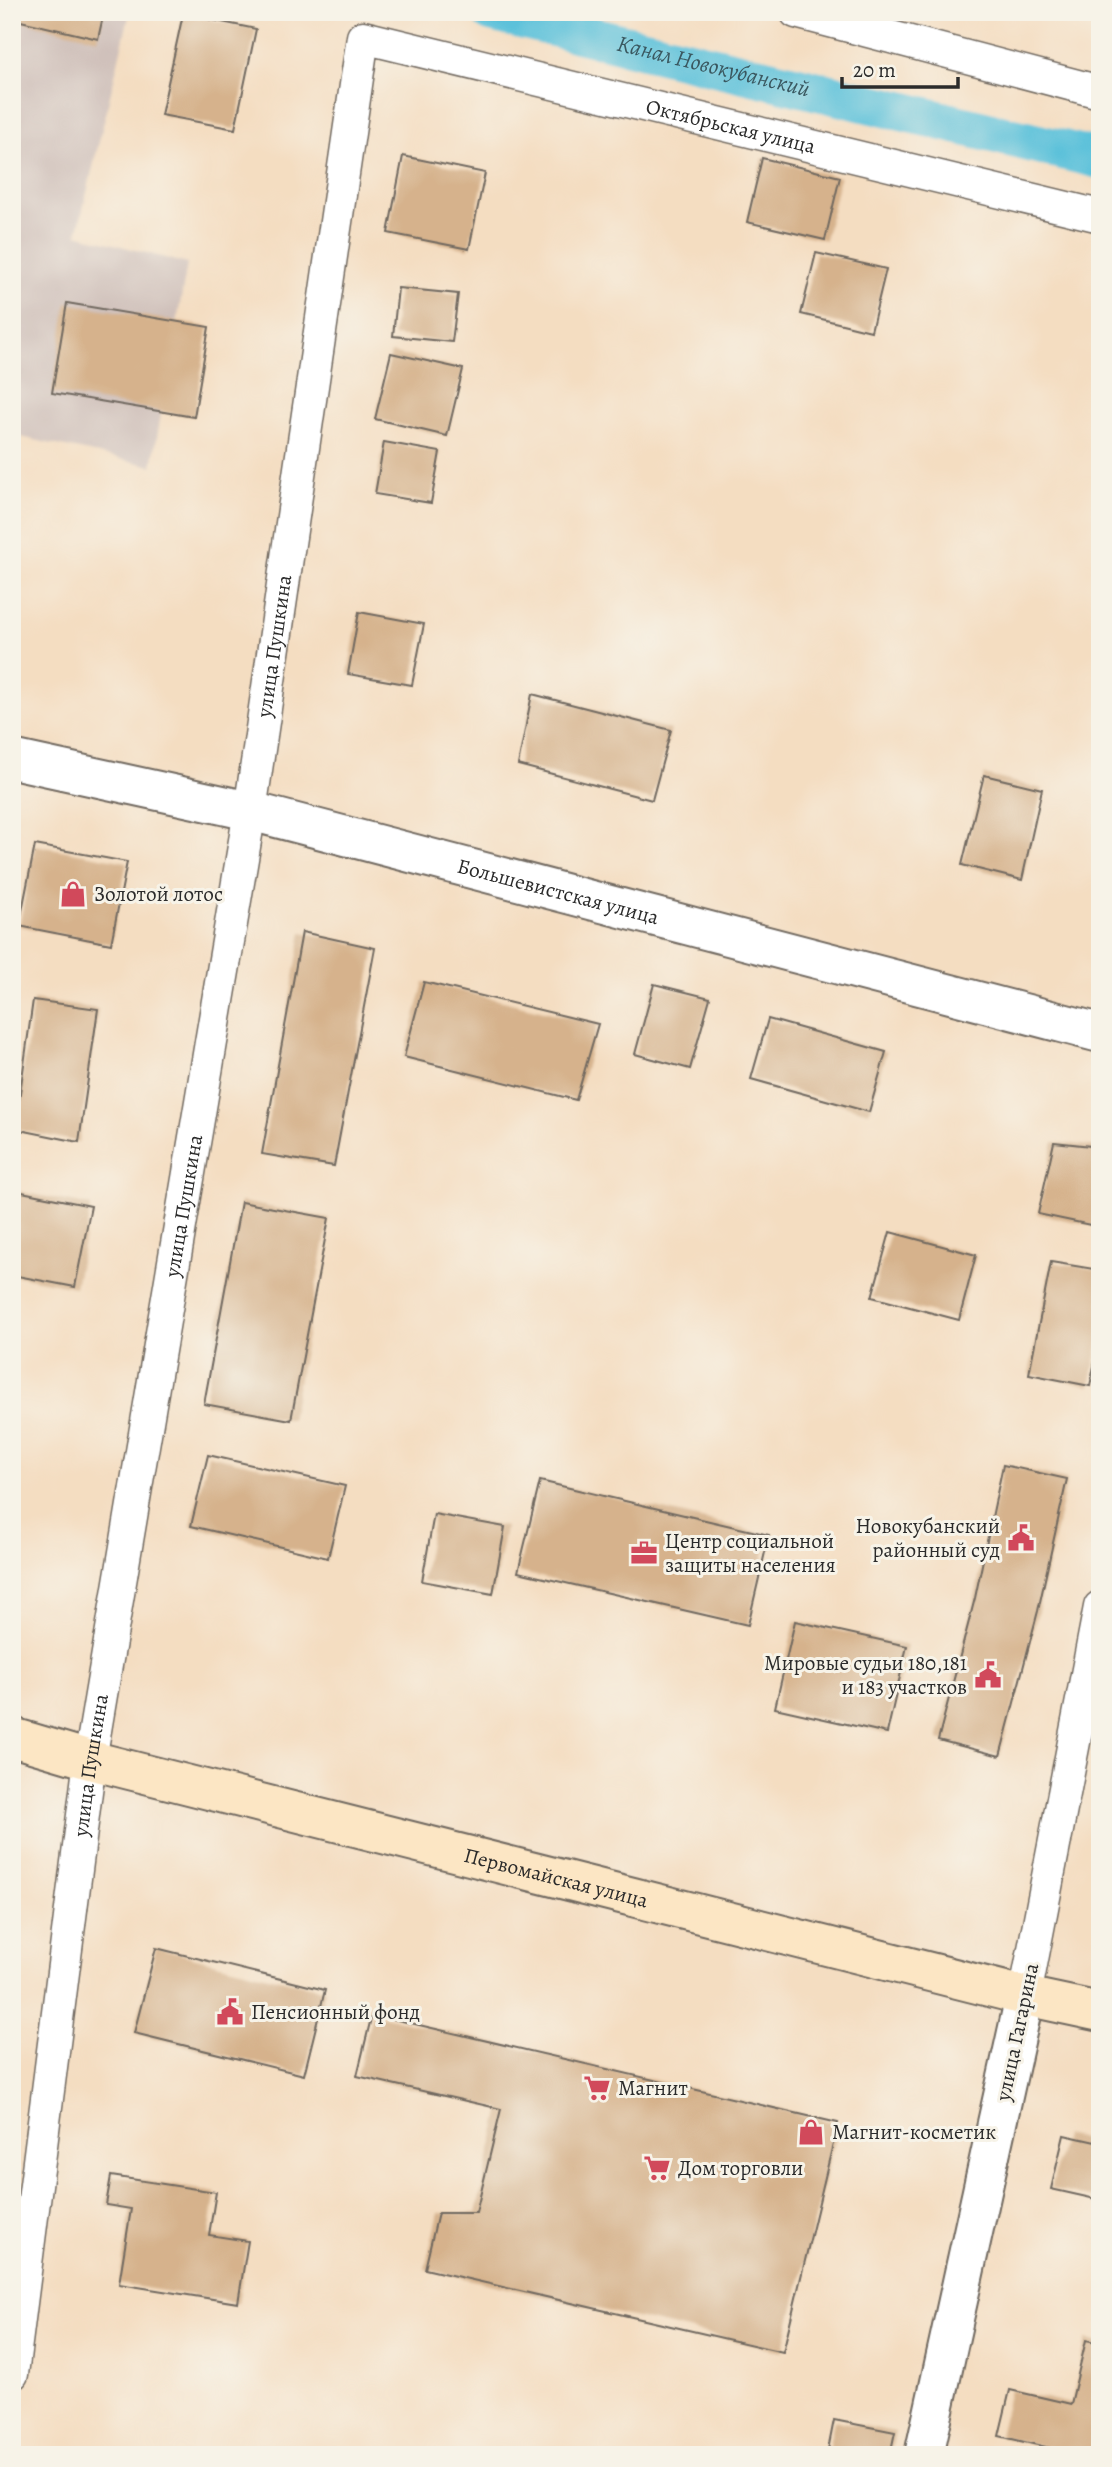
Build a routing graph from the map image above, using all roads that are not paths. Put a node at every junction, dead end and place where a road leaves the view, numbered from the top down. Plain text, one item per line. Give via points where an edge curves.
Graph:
1 (796, 12) edge
2 (363, 37) joint
3 (1100, 92) edge
4 (1100, 215) edge
5 (12, 759) edge
6 (250, 811) junction
7 (1100, 1034) edge
8 (1100, 1607) edge
9 (12, 1737) edge
10 (89, 1760) junction
11 (1025, 1996) junction
12 (1100, 2012) edge
13 (12, 2374) edge
14 (924, 2455) edge

1 - 3 street
2 - 4 street, Октябрьская улица
2 - 6 street, улица Пушкина
5 - 6 street, Большевистская улица
6 - 7 street, Большевистская улица
6 - 10 street, улица Пушкина
8 - 11 street, улица Гагарина
9 - 10 main road, Первомайская улица
10 - 11 main road, Первомайская улица
10 - 13 street, улица Пушкина
11 - 12 main road, Первомайская улица
11 - 14 street, улица Гагарина

